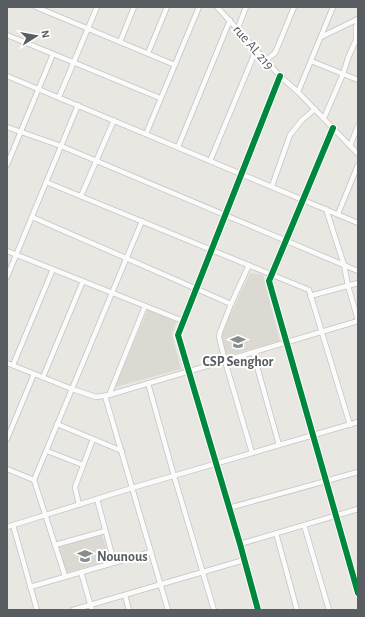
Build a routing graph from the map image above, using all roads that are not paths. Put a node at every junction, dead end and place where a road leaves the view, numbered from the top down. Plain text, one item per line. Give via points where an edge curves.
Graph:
1 (36, 7) edge
2 (97, 7) edge
3 (134, 7) edge
4 (167, 7) edge
5 (198, 7) edge
6 (218, 7) edge
7 (246, 7) edge
8 (294, 7) edge
9 (333, 7) edge
10 (358, 19) edge
11 (230, 20) junction
12 (88, 28) junction
13 (238, 28) junction
14 (7, 35) edge
15 (321, 37) junction
16 (120, 42) junction
17 (256, 50) junction
18 (148, 53) junction
19 (53, 54) junction
20 (266, 60) junction
21 (74, 62) junction
22 (311, 62) junction
23 (175, 65) junction
24 (344, 74) junction
25 (7, 76) edge
26 (280, 76) junction
27 (358, 80) edge
28 (39, 89) junction
29 (298, 92) junction
30 (59, 97) junction
31 (160, 98) junction
32 (78, 105) junction
33 (315, 109) junction
34 (324, 118) junction
35 (114, 120) junction
36 (358, 126) edge
37 (7, 127) edge
38 (333, 128) junction
39 (21, 132) junction
40 (146, 134) junction
41 (61, 146) junction
42 (350, 146) junction
43 (178, 147) junction
44 (358, 154) edge
45 (96, 161) junction
46 (210, 161) junction
47 (7, 165) edge
48 (358, 165) edge
49 (242, 174) junction
50 (46, 182) junction
51 (272, 186) junction
52 (81, 196) junction
53 (304, 200) junction
54 (326, 209) junction
55 (338, 214) junction
56 (225, 215) junction
57 (32, 217) junction
58 (142, 221) junction
59 (358, 223) edge
60 (286, 241) junction
61 (211, 250) junction
62 (7, 251) edge
63 (16, 255) junction
64 (127, 258) junction
65 (344, 264) junction
66 (249, 265) junction
67 (53, 269) junction
68 (358, 270) edge
69 (272, 275) junction
70 (7, 277) edge
71 (83, 281) junction
72 (358, 283) edge
73 (348, 286) junction
74 (196, 288) junction
75 (112, 293) junction
76 (310, 296) junction
77 (231, 304) junction
78 (146, 306) junction
79 (358, 320) edge
80 (183, 321) junction
81 (322, 332) junction
82 (287, 342) junction
83 (254, 352) junction
84 (225, 361) junction
85 (7, 363) edge
86 (13, 365) junction
87 (188, 372) junction
88 (34, 374) junction
89 (43, 377) junction
90 (148, 383) junction
91 (72, 389) junction
92 (107, 395) junction
93 (358, 422) edge
94 (58, 424) junction
95 (350, 425) junction
96 (313, 435) junction
97 (7, 439) edge
98 (93, 439) junction
99 (279, 445) junction
100 (47, 450) junction
101 (122, 452) junction
102 (252, 453) junction
103 (216, 464) junction
104 (83, 465) junction
105 (7, 468) edge
106 (358, 472) edge
107 (174, 476) junction
108 (34, 480) junction
109 (326, 481) junction
110 (132, 488) junction
111 (97, 499) junction
112 (79, 505) junction
113 (229, 508) junction
114 (358, 509) edge
115 (46, 515) junction
116 (336, 516) junction
117 (13, 525) junction
118 (304, 525) junction
119 (7, 527) edge
120 (105, 531) junction
121 (276, 533) junction
122 (240, 544) junction
123 (55, 545) junction
124 (151, 552) junction
125 (244, 560) junction
126 (114, 562) junction
127 (81, 572) junction
128 (203, 572) junction
129 (65, 576) junction
130 (160, 584) junction
131 (30, 587) junction
132 (358, 592) edge
133 (125, 595) junction
134 (92, 607) edge
135 (37, 610) edge
136 (73, 610) edge
137 (129, 610) edge
138 (168, 610) edge
139 (214, 610) edge
140 (258, 610) edge
141 (298, 610) edge
142 (329, 610) edge

1 - 12 street
2 - 12 street
3 - 16 street
4 - 18 street
5 - 23 street
6 - 11 street, rue AL 219
7 - 13 street
8 - 20 street via 275,53
9 - 15 street
10 - 15 street
10 - 24 street via 356,40
11 - 13 street, rue AL 219
11 - 43 street
12 - 16 street
12 - 21 street
13 - 17 street, rue AL 219
14 - 19 street
15 - 22 street
16 - 18 street
17 - 20 street, rue AL 219
17 - 46 street
18 - 23 street
19 - 21 street
19 - 28 street
20 - 26 street, rue AL 219
21 - 30 street
21 - 31 street
22 - 24 street
22 - 29 street
23 - 31 street
24 - 27 street
24 - 34 street
25 - 28 street
26 - 29 street, rue AL 219
26 - 49 street
28 - 30 street
28 - 39 street
29 - 33 street, rue AL 219
30 - 32 street
31 - 40 street
32 - 35 street
32 - 41 street
33 - 34 street, rue AL 219
33 - 51 street via 290,135
34 - 38 street, rue AL 219
35 - 40 street
35 - 45 street
36 - 42 street
37 - 39 street
38 - 42 street, rue AL 219
38 - 53 street
39 - 41 street
39 - 47 street
40 - 43 street
41 - 45 street
41 - 50 street
42 - 44 street, rue AL 219
43 - 46 street
45 - 52 street
45 - 56 street
46 - 49 street
48 - 55 street
49 - 51 street
49 - 56 street
50 - 52 street
50 - 57 street
51 - 53 street
52 - 58 street
53 - 54 street
53 - 60 street
54 - 55 street
54 - 65 street
55 - 59 street
56 - 60 street
56 - 61 street
57 - 63 street
57 - 64 street
58 - 61 street
58 - 64 street
60 - 65 street
60 - 69 street
61 - 66 street
61 - 74 street
62 - 63 street
63 - 67 street
63 - 70 street
64 - 74 street
64 - 75 street
65 - 68 street
65 - 73 street
66 - 69 street
66 - 77 street
67 - 71 street
67 - 86 street
69 - 76 street via 309,290
69 - 82 street via 269,281
71 - 75 street
71 - 89 street
72 - 73 street
73 - 76 street
73 - 79 street
74 - 77 street
74 - 80 street
75 - 78 street
75 - 91 street
76 - 81 street
77 - 84 street via 220,334
78 - 80 street
78 - 92 street
79 - 81 street
80 - 87 street via 178,335
81 - 82 street
81 - 95 street
82 - 83 street
82 - 96 street
83 - 84 street
83 - 99 street
84 - 87 street
84 - 102 street
85 - 86 street
86 - 88 street
87 - 90 street
87 - 103 street
88 - 89 street
88 - 97 street
89 - 91 street
90 - 92 street
90 - 107 street
91 - 92 street via 96,397
91 - 94 street
92 - 101 street
93 - 95 street
94 - 98 street
94 - 100 street
95 - 96 street
96 - 99 street
96 - 109 street
98 - 101 street
98 - 104 street
99 - 102 street
100 - 104 street
100 - 108 street
101 - 110 street
102 - 103 street
103 - 107 street
103 - 113 street
104 - 112 street via 75,487
105 - 108 street
106 - 109 street
107 - 110 street
107 - 128 street
108 - 115 street
109 - 113 street
109 - 116 street
110 - 111 street
110 - 124 street
111 - 112 street
111 - 120 street
112 - 115 street
113 - 122 street
114 - 116 street
115 - 117 street
115 - 123 street
116 - 118 street
116 - 132 street
117 - 119 street
117 - 131 street
118 - 121 street
118 - 142 street
120 - 123 street
120 - 126 street
121 - 122 street
121 - 141 street
122 - 125 street
123 - 129 street
124 - 126 street
124 - 130 street
125 - 128 street
125 - 140 street
126 - 127 street
127 - 129 street
127 - 134 street
128 - 130 street
128 - 139 street
129 - 131 street
130 - 133 street
130 - 138 street
131 - 135 street
133 - 134 street
133 - 137 street
134 - 136 street

